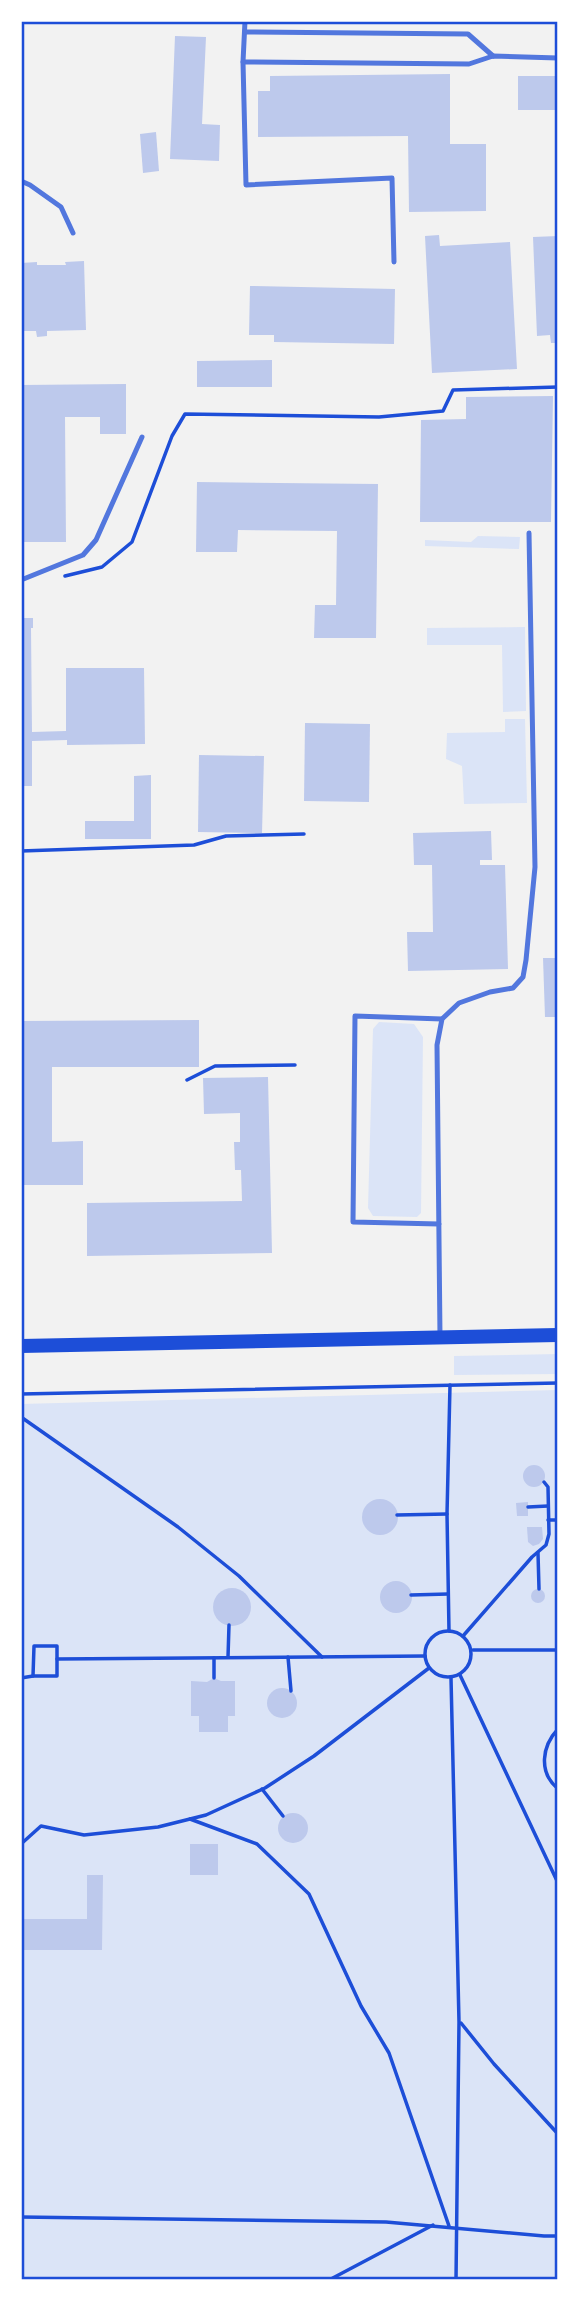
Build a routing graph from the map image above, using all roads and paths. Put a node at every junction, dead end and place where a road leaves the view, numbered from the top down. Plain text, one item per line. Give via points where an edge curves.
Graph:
1 (245, 21) edge
2 (245, 32) junction
3 (494, 56) junction
4 (558, 58) edge
5 (243, 62) junction
6 (21, 181) edge
7 (74, 233) dead end
8 (394, 262) dead end
9 (558, 387) edge
10 (142, 437) dead end
11 (529, 533) dead end
12 (56, 578) dead end
13 (21, 580) edge
14 (304, 834) dead end
15 (21, 851) edge
16 (442, 1020) junction
17 (295, 1066) dead end
18 (187, 1080) dead end
19 (439, 1224) junction
20 (558, 1335) edge
21 (440, 1337) junction
22 (21, 1346) edge
23 (558, 1383) edge
24 (450, 1385) junction
25 (21, 1394) edge
26 (21, 1417) edge
27 (544, 1482) dead end
28 (548, 1506) junction
29 (528, 1507) dead end
30 (447, 1514) junction
31 (397, 1515) dead end
32 (548, 1520) junction
33 (558, 1520) edge
34 (538, 1552) junction
35 (538, 1589) dead end
36 (448, 1594) junction
37 (411, 1595) dead end
38 (229, 1625) dead end
39 (449, 1631) junction
40 (463, 1636) junction
41 (472, 1650) junction
42 (558, 1650) edge
43 (425, 1656) junction
44 (228, 1657) junction
45 (288, 1657) junction
46 (322, 1657) junction
47 (214, 1658) junction
48 (57, 1659) junction
49 (429, 1668) junction
50 (460, 1675) junction
51 (33, 1676) junction
52 (21, 1678) edge
53 (214, 1678) dead end
54 (451, 1678) junction
55 (291, 1691) dead end
56 (558, 1729) edge
57 (262, 1789) junction
58 (558, 1789) edge
59 (283, 1816) dead end
60 (190, 1819) junction
61 (21, 1844) edge
62 (558, 1883) edge
63 (460, 2022) junction
64 (558, 2134) edge
65 (21, 2217) edge
66 (433, 2225) junction
67 (449, 2227) junction
68 (456, 2227) junction
69 (558, 2236) edge
70 (329, 2280) edge
71 (456, 2280) edge

1 - 2 lane
2 - 3 lane via 468,34
2 - 5 lane
3 - 4 lane
3 - 5 lane via 469,64
5 - 8 lane via 246,185 392,178
6 - 7 lane via 61,207
9 - 12 path via 453,390 443,411 398,416 185,414 172,436 132,542 102,567
10 - 13 lane via 96,540 83,555
11 - 16 lane via 535,867 523,977 513,988 459,1003
14 - 15 path via 226,836 194,845
16 - 19 lane via 437,1045
16 - 19 lane via 355,1016 353,1222
17 - 18 path via 215,1066
19 - 21 lane
20 - 21 main road
21 - 22 main road
23 - 24 path
24 - 25 path
24 - 30 path
26 - 46 path via 178,1527 239,1576
27 - 28 path
28 - 29 path
28 - 32 path
30 - 31 path
30 - 36 path
32 - 33 path
32 - 34 path via 546,1545
34 - 35 path
34 - 40 path
36 - 37 path
36 - 39 path
38 - 44 path
39 - 40 path
39 - 43 path via 428,1642
40 - 41 path
41 - 42 path
41 - 50 path via 467,1669
43 - 46 path
43 - 49 path
44 - 45 path
44 - 47 path
45 - 46 path
45 - 55 path
47 - 48 path
47 - 53 path
48 - 51 path via 57,1676
48 - 51 path via 57,1646 34,1646
49 - 54 path
49 - 57 path via 314,1756
50 - 54 path
50 - 62 path
51 - 52 path
54 - 63 path
56 - 58 path via 545,1748 544,1761
57 - 59 path
57 - 60 path
60 - 61 path via 84,1835 41,1826
60 - 67 path via 257,1844 309,1894 361,2006 389,2053
63 - 64 path
63 - 68 path
65 - 66 path
66 - 67 path
66 - 70 path
67 - 68 path
68 - 69 path
68 - 71 path

